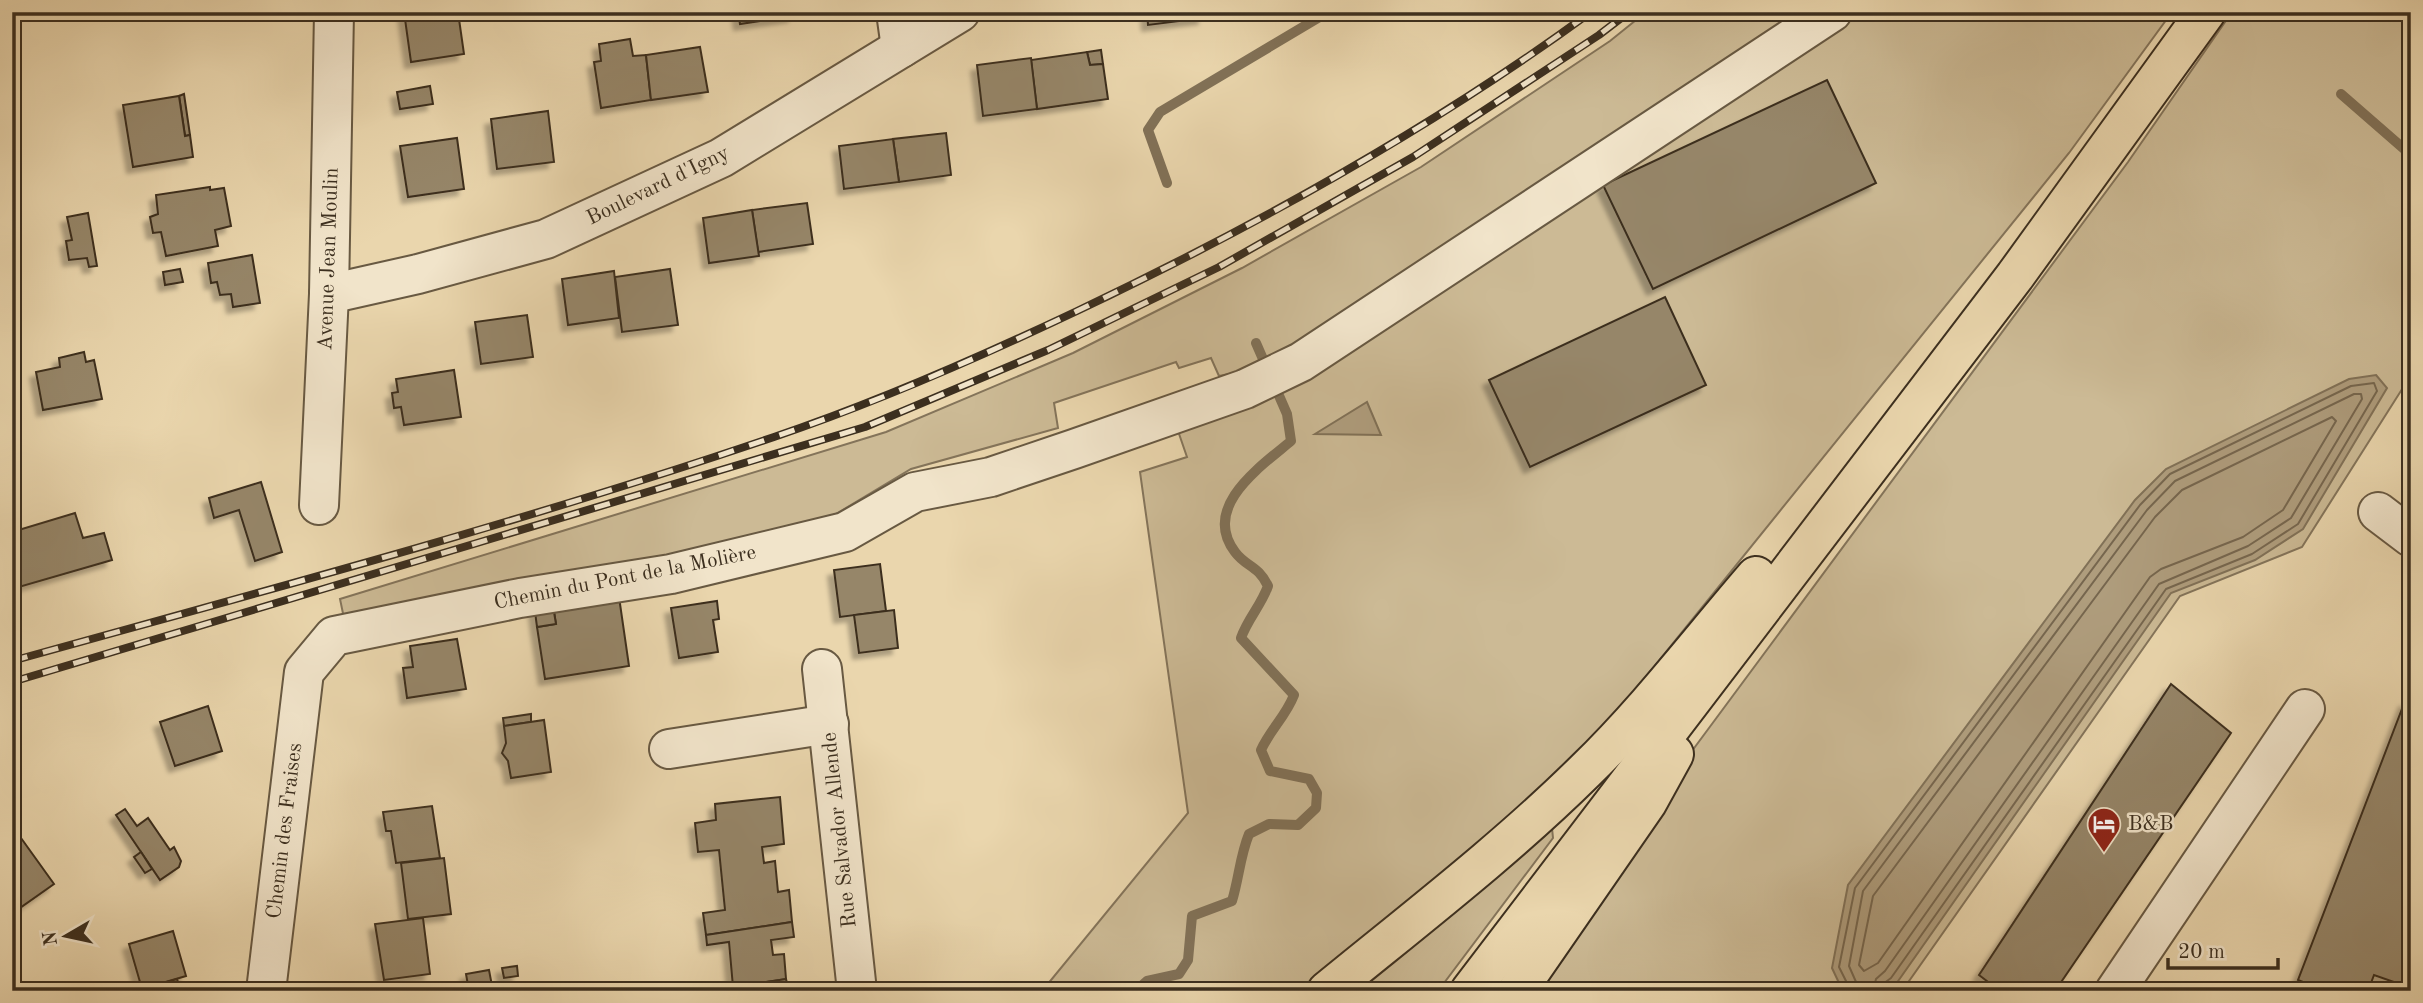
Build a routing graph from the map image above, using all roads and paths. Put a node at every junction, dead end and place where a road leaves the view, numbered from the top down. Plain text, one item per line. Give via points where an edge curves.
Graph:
1 (334, 12) edge
2 (960, 12) edge
3 (1832, 12) edge
4 (2206, 12) edge
5 (898, 30) edge
6 (329, 294) junction
7 (1858, 483) junction
8 (319, 505) dead end
9 (2378, 512) dead end
10 (2411, 537) edge
11 (1735, 643) junction
12 (822, 669) dead end
13 (304, 672) joint
14 (2305, 709) dead end
15 (829, 724) junction
16 (669, 749) dead end
17 (266, 991) edge
18 (857, 991) edge
19 (1327, 991) edge
20 (1470, 991) edge
21 (1517, 991) edge
22 (2115, 991) edge

1 - 6 street, Avenue Jean Moulin
2 - 5 street, Boulevard d'Igny
3 - 13 street, Chemin du Pont de la Molière via 1301,362 1238,391 990,477 915,492 845,532 671,574 520,598 334,636
4 - 7 main road
5 - 6 street, Boulevard d'Igny via 721,158 545,239
6 - 8 street, Avenue Jean Moulin
7 - 11 main road
7 - 19 main road via 1806,517 1641,713 1586,771 1509,841
9 - 10 street
11 - 20 main road
11 - 21 main road via 1647,803
12 - 15 street, Rue Salvador Allende
13 - 17 street, Chemin des Fraises
14 - 22 street
15 - 16 street
15 - 18 street, Rue Salvador Allende

